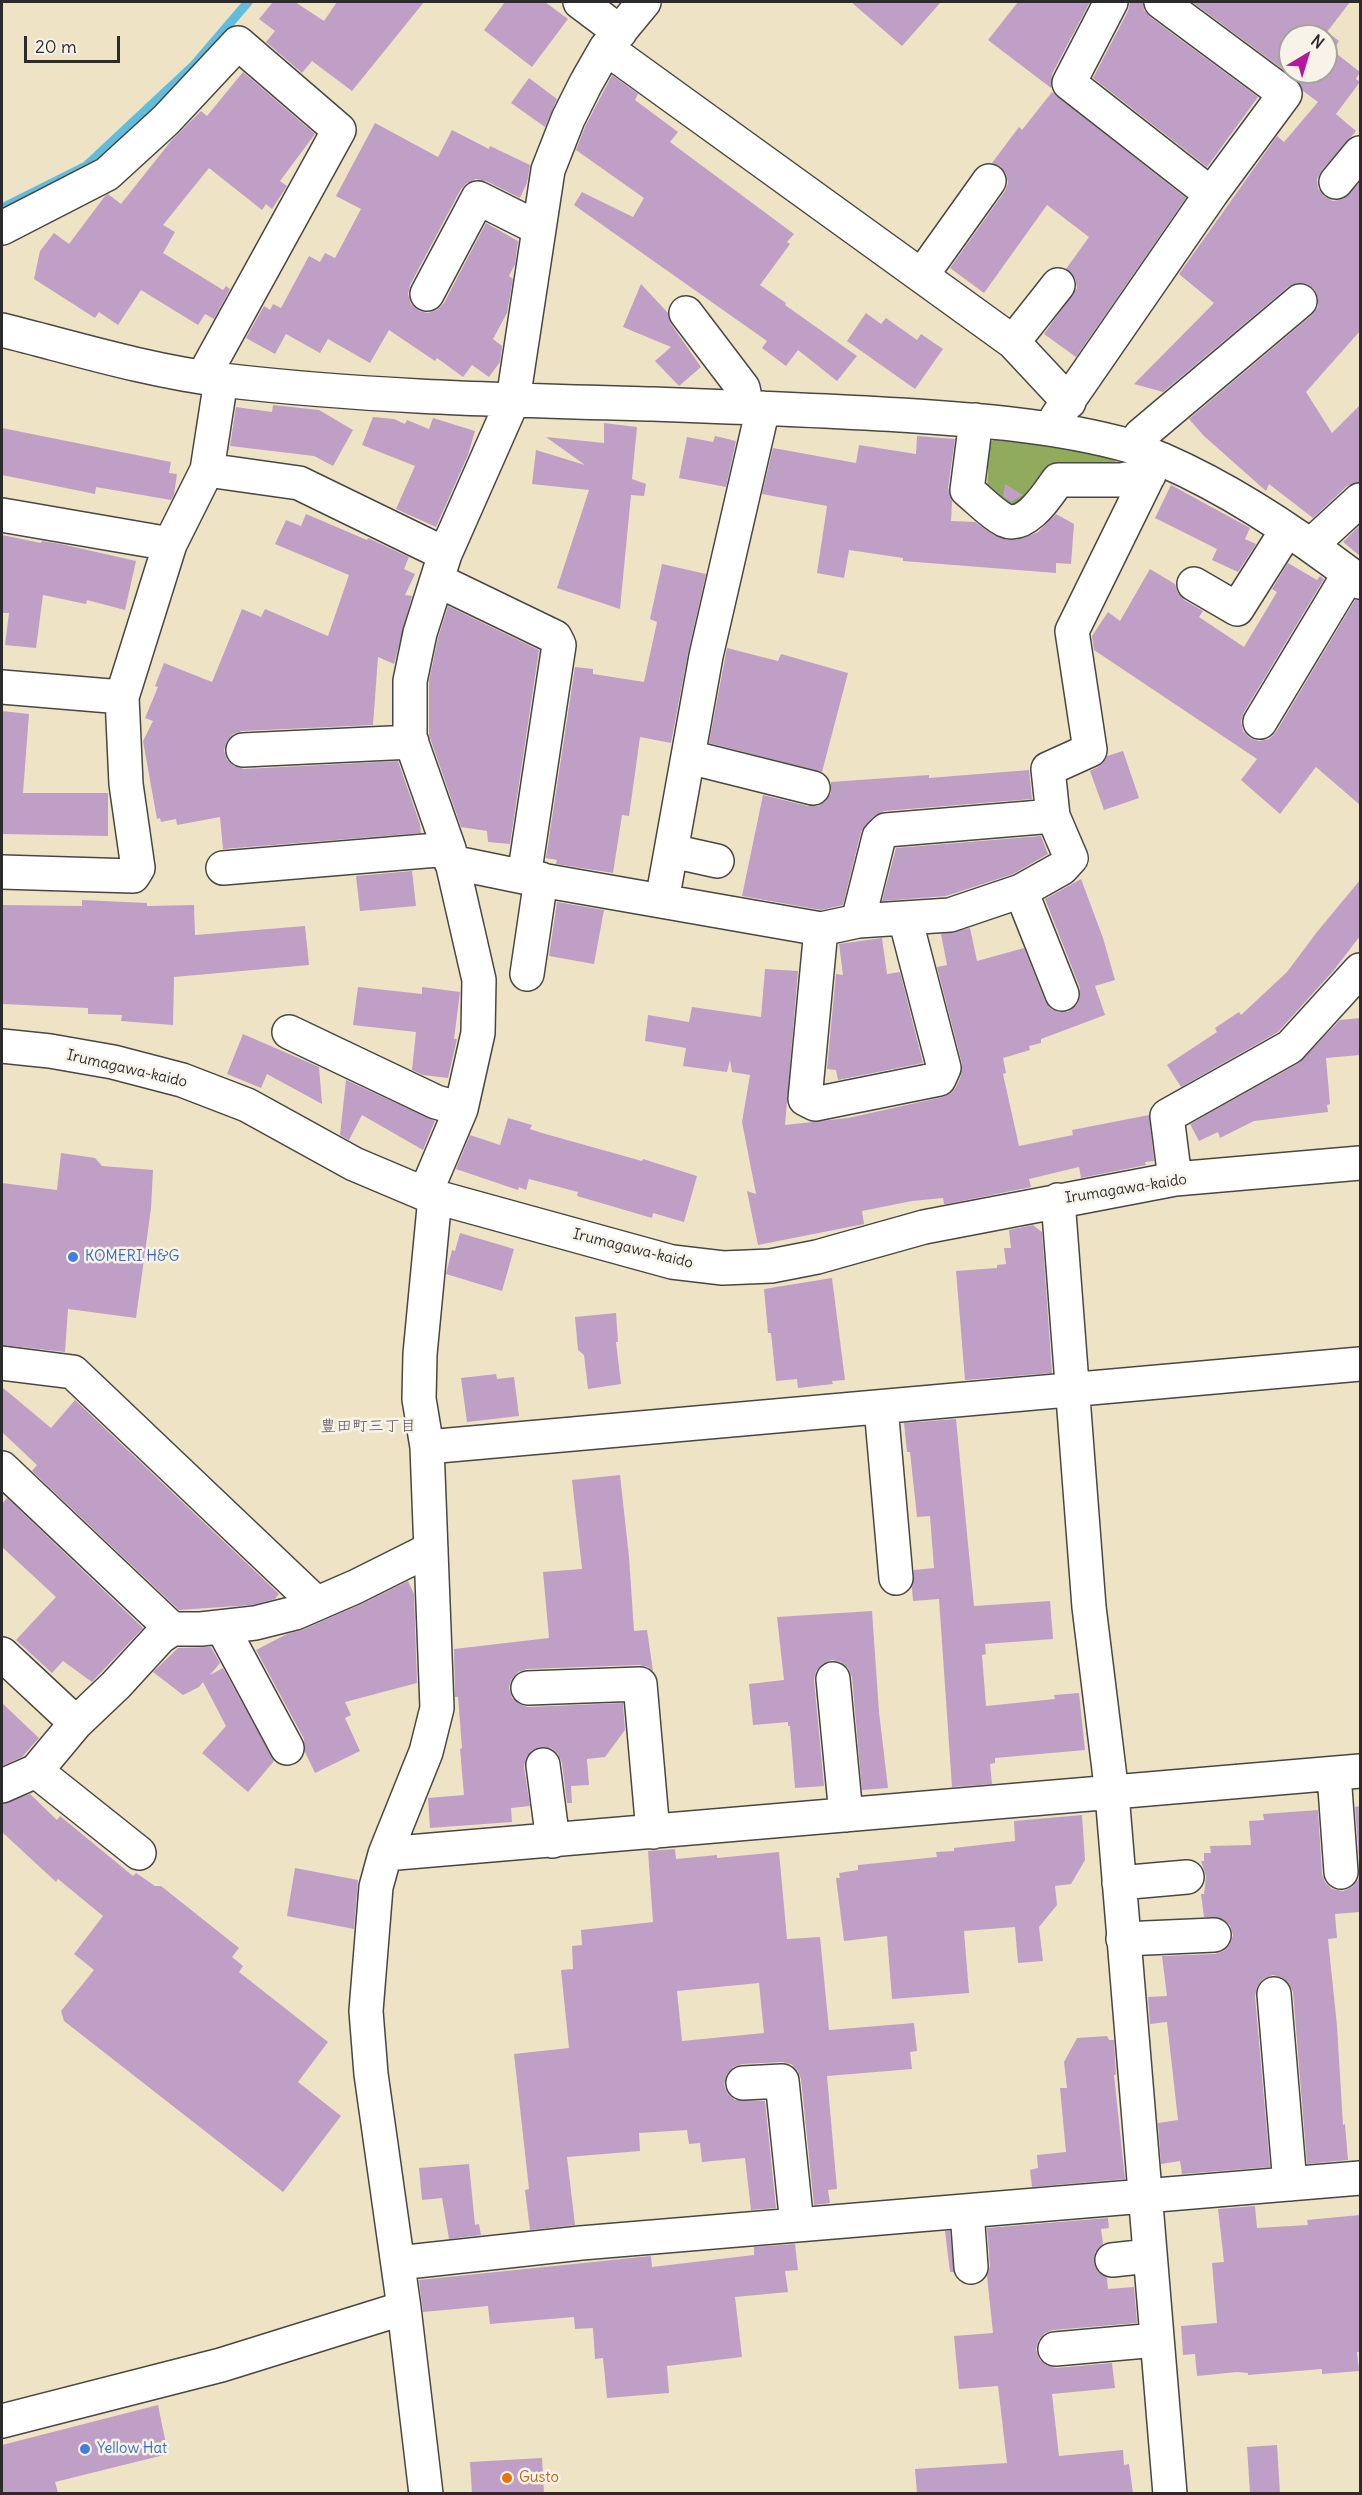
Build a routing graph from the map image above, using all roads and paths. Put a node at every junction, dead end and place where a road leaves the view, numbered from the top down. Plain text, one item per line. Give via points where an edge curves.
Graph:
1 (580, 2) edge
2 (644, 2) edge
3 (1111, 2) edge
4 (1161, 2) edge
5 (613, 40) junction
6 (1360, 153) edge
7 (989, 181) dead end
8 (1336, 182) dead end
9 (1211, 194) junction
10 (2, 228) edge
11 (538, 228) junction
12 (922, 275) junction
13 (1058, 285) dead end
14 (427, 294) dead end
15 (1300, 301) dead end
16 (686, 312) dead end
17 (2, 330) edge
18 (1013, 342) junction
19 (212, 379) junction
20 (513, 400) junction
21 (1069, 402) junction
22 (755, 407) junction
23 (976, 420) junction
24 (1049, 428) junction
25 (1146, 460) junction
26 (207, 470) junction
27 (1360, 500) edge
28 (2, 515) edge
29 (1299, 538) junction
30 (170, 544) junction
31 (441, 567) junction
32 (1355, 578) edge
33 (1194, 584) dead end
34 (2, 687) edge
35 (122, 697) junction
36 (1260, 722) dead end
37 (412, 742) junction
38 (243, 750) dead end
39 (688, 757) junction
40 (813, 789) dead end
41 (1053, 816) junction
42 (672, 851) junction
43 (450, 855) junction
44 (717, 861) dead end
45 (223, 868) dead end
46 (2, 872) edge
47 (533, 878) junction
48 (1021, 891) junction
49 (662, 900) junction
50 (905, 918) junction
51 (858, 921) junction
52 (821, 929) junction
53 (1360, 970) edge
54 (527, 974) dead end
55 (1062, 994) dead end
56 (289, 1032) dead end
57 (2, 1046) edge
58 (461, 1109) junction
59 (1360, 1163) edge
60 (1175, 1179) junction
61 (430, 1196) junction
62 (1058, 1200) junction
63 (2, 1363) edge
64 (1360, 1365) edge
65 (1073, 1391) junction
66 (881, 1407) junction
67 (427, 1447) junction
68 (2, 1468) edge
69 (431, 1549) junction
70 (896, 1578) dead end
71 (315, 1602) junction
72 (222, 1627) junction
73 (172, 1629) junction
74 (2, 1654) edge
75 (833, 1679) dead end
76 (528, 1688) dead end
77 (76, 1723) junction
78 (287, 1748) dead end
79 (543, 1765) dead end
80 (36, 1771) junction
81 (1347, 1772) edge
82 (2, 1786) edge
83 (1112, 1794) junction
84 (846, 1815) junction
85 (653, 1832) junction
86 (553, 1840) junction
87 (139, 1853) dead end
88 (386, 1854) junction
89 (1341, 1872) dead end
90 (1187, 1877) dead end
91 (1119, 1883) junction
92 (1214, 1935) dead end
93 (1123, 1939) junction
94 (1274, 1994) dead end
95 (743, 2084) dead end
96 (1360, 2178) edge
97 (1290, 2184) junction
98 (1144, 2197) junction
99 (967, 2211) junction
100 (797, 2225) junction
101 (1149, 2256) junction
102 (1112, 2260) dead end
103 (398, 2263) junction
104 (971, 2267) dead end
105 (404, 2308) junction
106 (1157, 2340) junction
107 (1055, 2349) dead end
108 (2, 2421) edge
109 (426, 2493) edge
110 (1170, 2493) edge

1 - 5 street
2 - 5 street
3 - 9 street via 1069,83
4 - 9 street via 1285,94
5 - 11 street via 568,119 548,170
5 - 12 street
6 - 8 street
7 - 12 street
9 - 21 street
10 - 19 street via 107,174 238,43 339,130
11 - 14 street via 478,198
11 - 20 street
12 - 18 street
13 - 18 street
15 - 25 street via 1141,435
16 - 22 street
17 - 19 street
18 - 21 street
19 - 20 street
19 - 26 street
20 - 22 street
20 - 31 street
21 - 24 street
22 - 23 street
22 - 39 street
23 - 24 street
23 - 25 street via 967,490 1006,521 1035,512 1058,480 1121,480
24 - 25 street
25 - 29 street via 1225,490
25 - 41 street via 1072,631 1090,750 1048,769
26 - 30 street
26 - 31 street via 299,483
27 - 29 street
28 - 30 street
29 - 32 street
29 - 33 street via 1237,609
30 - 35 street
31 - 37 street via 410,681
31 - 47 street via 555,638 559,645
32 - 36 street
34 - 35 street
35 - 46 street via 126,784 138,868 133,876
37 - 38 street
37 - 43 street
39 - 40 street
39 - 42 street
41 - 48 street via 1071,858 1062,868
41 - 51 street via 886,830 879,837
42 - 44 street
42 - 49 street
43 - 45 street
43 - 47 street
43 - 58 street via 478,980 478,1033
47 - 49 street
47 - 54 street
48 - 50 street via 950,915
48 - 55 street
49 - 52 street
50 - 51 street
50 - 52 street via 944,1068 939,1079 815,1104 805,1099
51 - 52 street
53 - 60 street via 1290,1047 1167,1116
56 - 58 street via 436,1102
57 - 61 street, Irumagawa-kaido via 113,1062 182,1080 247,1106 354,1164
58 - 61 street
59 - 60 street, Irumagawa-kaido
60 - 62 street, Irumagawa-kaido
61 - 62 street, Irumagawa-kaido via 672,1262 723,1268 794,1262 924,1227
61 - 67 street via 419,1376
62 - 65 street
63 - 71 street via 73,1372
64 - 65 street
65 - 66 street
65 - 83 street via 1089,1607
66 - 67 street
66 - 70 street
67 - 69 street
68 - 73 street
69 - 71 street
69 - 88 street via 437,1707 426,1752
71 - 72 street via 295,1613
72 - 73 street
72 - 78 street
73 - 77 street
74 - 77 street
75 - 84 street
76 - 85 street via 640,1684
77 - 80 street
79 - 86 street
80 - 82 street
80 - 87 street
81 - 83 street
81 - 89 street
83 - 84 street
83 - 91 street
84 - 85 street
85 - 86 street
86 - 88 street
88 - 103 street via 376,1887 366,2011
90 - 91 street
91 - 93 street
92 - 93 street
93 - 98 street
94 - 97 street
95 - 100 street via 782,2081
96 - 97 street
97 - 98 street
98 - 99 street
98 - 101 street
99 - 100 street
99 - 104 street
100 - 103 street
101 - 102 street
101 - 106 street
103 - 105 street
105 - 108 street via 221,2365
105 - 109 street
106 - 107 street
106 - 110 street

